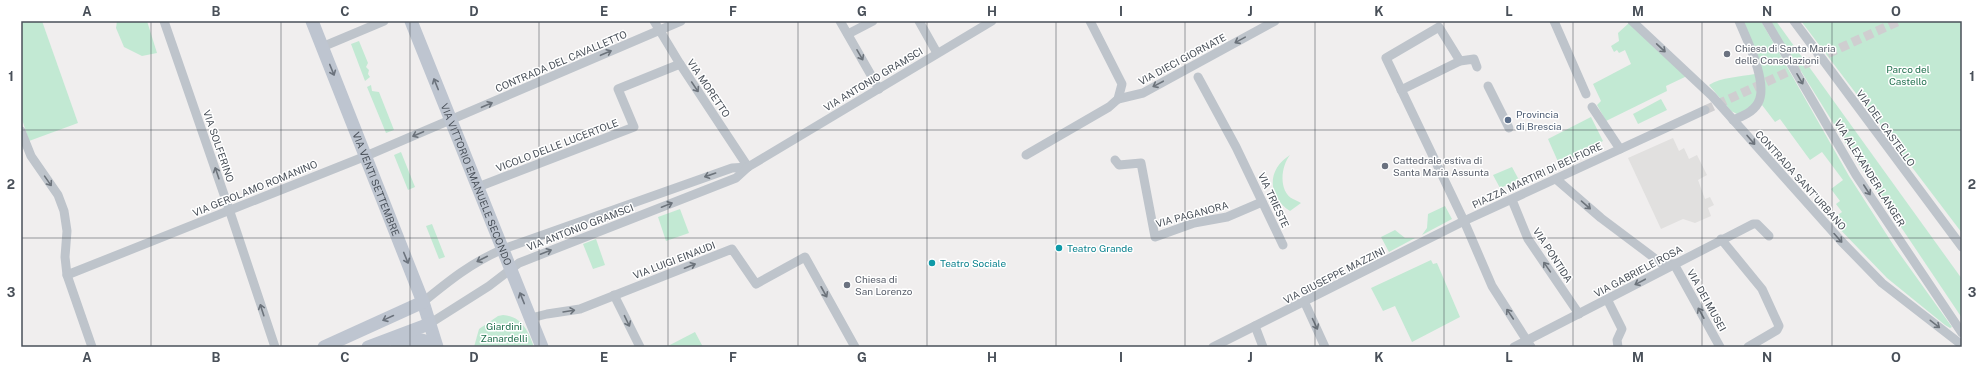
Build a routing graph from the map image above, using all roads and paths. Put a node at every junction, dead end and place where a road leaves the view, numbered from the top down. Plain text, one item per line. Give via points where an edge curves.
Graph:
1 (164, 21) edge
2 (312, 21) edge
3 (384, 21) edge
4 (411, 21) edge
5 (654, 21) edge
6 (680, 21) edge
7 (840, 21) edge
8 (873, 21) edge
9 (919, 21) edge
10 (992, 21) edge
11 (1090, 21) edge
12 (1275, 21) edge
13 (1554, 21) edge
14 (1632, 21) edge
15 (1739, 21) edge
16 (1766, 21) edge
17 (1794, 21) edge
18 (659, 30) junction
19 (848, 34) junction
20 (322, 47) junction
21 (937, 53) junction
22 (1460, 61) junction
23 (1476, 63) dead end
24 (680, 64) junction
25 (1198, 77) dead end
26 (1488, 86) dead end
27 (879, 88) junction
28 (1401, 90) junction
29 (1586, 94) dead end
30 (1118, 99) junction
31 (1592, 107) dead end
32 (1705, 110) tunnel mouth
33 (1733, 120) junction
34 (451, 121) junction
35 (1509, 128) dead end
36 (21, 131) edge
37 (1620, 149) junction
38 (1026, 155) dead end
39 (366, 156) junction
40 (1115, 160) dead end
41 (748, 167) junction
42 (1556, 179) junction
43 (478, 187) junction
44 (1512, 200) junction
45 (1262, 202) junction
46 (230, 210) junction
47 (1464, 222) junction
48 (1769, 236) dead end
49 (1721, 239) junction
50 (1283, 245) dead end
51 (1962, 246) edge
52 (503, 249) junction
53 (1674, 264) junction
54 (510, 268) junction
55 (68, 274) junction
56 (614, 295) junction
57 (1607, 299) junction
58 (1304, 301) junction
59 (423, 302) junction
60 (1579, 314) junction
61 (531, 318) junction
62 (428, 324) junction
63 (1254, 326) junction
64 (1962, 334) edge
65 (1529, 344) edge
66 (1962, 345) edge
67 (436, 346) edge
68 (92, 347) edge
69 (274, 347) edge
70 (324, 347) edge
71 (368, 347) edge
72 (375, 347) edge
73 (542, 347) edge
74 (640, 347) edge
75 (854, 347) edge
76 (1213, 347) edge
77 (1262, 347) edge
78 (1326, 347) edge
79 (1514, 347) edge
80 (1618, 347) edge
81 (1720, 347) edge
82 (1748, 347) edge

46 -> 1 street, VIA SOLFERINO
2 - 20 main road, VIA VENTI SETTEMBRE
3 - 20 street
34 -> 4 main road, VIA VITTORIO EMANUELE SECONDO
5 - 18 street, VIA MORETTO
6 - 18 street, CONTRADA DEL CAVALLETTO
7 - 19 street
8 - 19 street
9 - 21 street
10 - 21 street, VIA ANTONIO GRAMSCI
11 - 30 street via 1122,84
12 -> 30 street, VIA DIECI GIORNATE via 1143,93
13 - 29 street
14 -> 33 street, CONTRADA SANT'URBANO via 1712,96
15 - 33 street via 1756,66 1762,95 1758,104 1749,113
16 -> 64 street, VIA ALEXANDER LANGER via 1856,175
17 - 51 street, VIA DEL CASTELLO
18 - 24 street, VIA MORETTO
34 -> 18 street, CONTRADA DEL CAVALLETTO
19 -> 27 street
20 -> 39 main road, VIA VENTI SETTEMBRE
21 - 27 street, VIA ANTONIO GRAMSCI
22 - 23 street
22 - 28 street
22 - 28 street via 1439,28 1386,58
24 -> 41 street, VIA MORETTO
24 - 43 street, VICOLO DELLE LUCERTOLE via 618,89 634,127
25 - 45 street, VIA TRIESTE
26 - 35 street
27 - 41 street, VIA ANTONIO GRAMSCI
28 - 47 street
30 - 38 street, VIA DIECI GIORNATE via 1109,107
31 - 37 street
32 - 37 street, PIAZZA MARTIRI DI BELFIORE
33 -> 66 street, CONTRADA SANT'URBANO via 1882,283
34 -> 39 street, VIA GEROLAMO ROMANINO
34 - 43 main road, VIA VITTORIO EMANUELE SECONDO
36 -> 55 street via 32,159 58,195 64,211
37 - 42 street, PIAZZA MARTIRI DI BELFIORE
39 - 46 street, VIA GEROLAMO ROMANINO
39 -> 59 main road, VIA VENTI SETTEMBRE
40 - 45 street, VIA PAGANORA via 1119,165 1141,164 1155,237 1194,223 1227,217
41 -> 52 street, VIA ANTONIO GRAMSCI via 732,168
54 -> 41 street, VIA ANTONIO GRAMSCI via 736,178
42 - 44 street, PIAZZA MARTIRI DI BELFIORE
42 -> 53 street via 1601,218 1662,264
43 - 52 main road, VIA VITTORIO EMANUELE SECONDO
44 - 47 street, PIAZZA MARTIRI DI BELFIORE
60 -> 44 street, VIA PONTIDA via 1528,239
45 - 50 street, VIA TRIESTE
46 - 55 street, VIA GEROLAMO ROMANINO
69 -> 46 street, VIA SOLFERINO
47 - 58 street, VIA GIUSEPPE MAZZINI
65 -> 47 street via 1492,286
48 - 49 street, VIA GABRIELE ROSA via 1755,224
49 - 53 street, VIA GABRIELE ROSA
49 - 82 street via 1762,289 1779,326 1777,330
52 - 54 main road, VIA VITTORIO EMANUELE SECONDO
52 -> 59 street, VIA ANTONIO GRAMSCI via 462,270
53 -> 57 street, VIA GABRIELE ROSA
81 -> 53 street, VIA DEI MUSEI
61 -> 54 main road, VIA VITTORIO EMANUELE SECONDO
54 - 62 street, VIA ANTONIO GRAMSCI via 489,286
55 - 68 street
61 -> 56 street, VIA LUIGI EINAUDI via 580,309
56 -> 74 street
56 -> 75 street, VIA LUIGI EINAUDI via 732,249 756,284 805,257
57 - 60 street, VIA GABRIELE ROSA
57 - 80 street via 1622,329 1616,340
58 - 63 street, VIA GIUSEPPE MAZZINI
58 -> 78 street
59 - 62 main road, VIA VENTI SETTEMBRE
59 -> 70 main road
60 - 65 street, VIA GABRIELE ROSA
61 - 73 main road, VIA VITTORIO EMANUELE SECONDO
62 - 67 main road, VIA VENTI SETTEMBRE
62 - 71 main road
63 - 76 street, VIA GIUSEPPE MAZZINI
63 - 77 street
65 - 79 street, VIA GABRIELE ROSA
67 - 72 main road via 424,339 415,339 394,346

